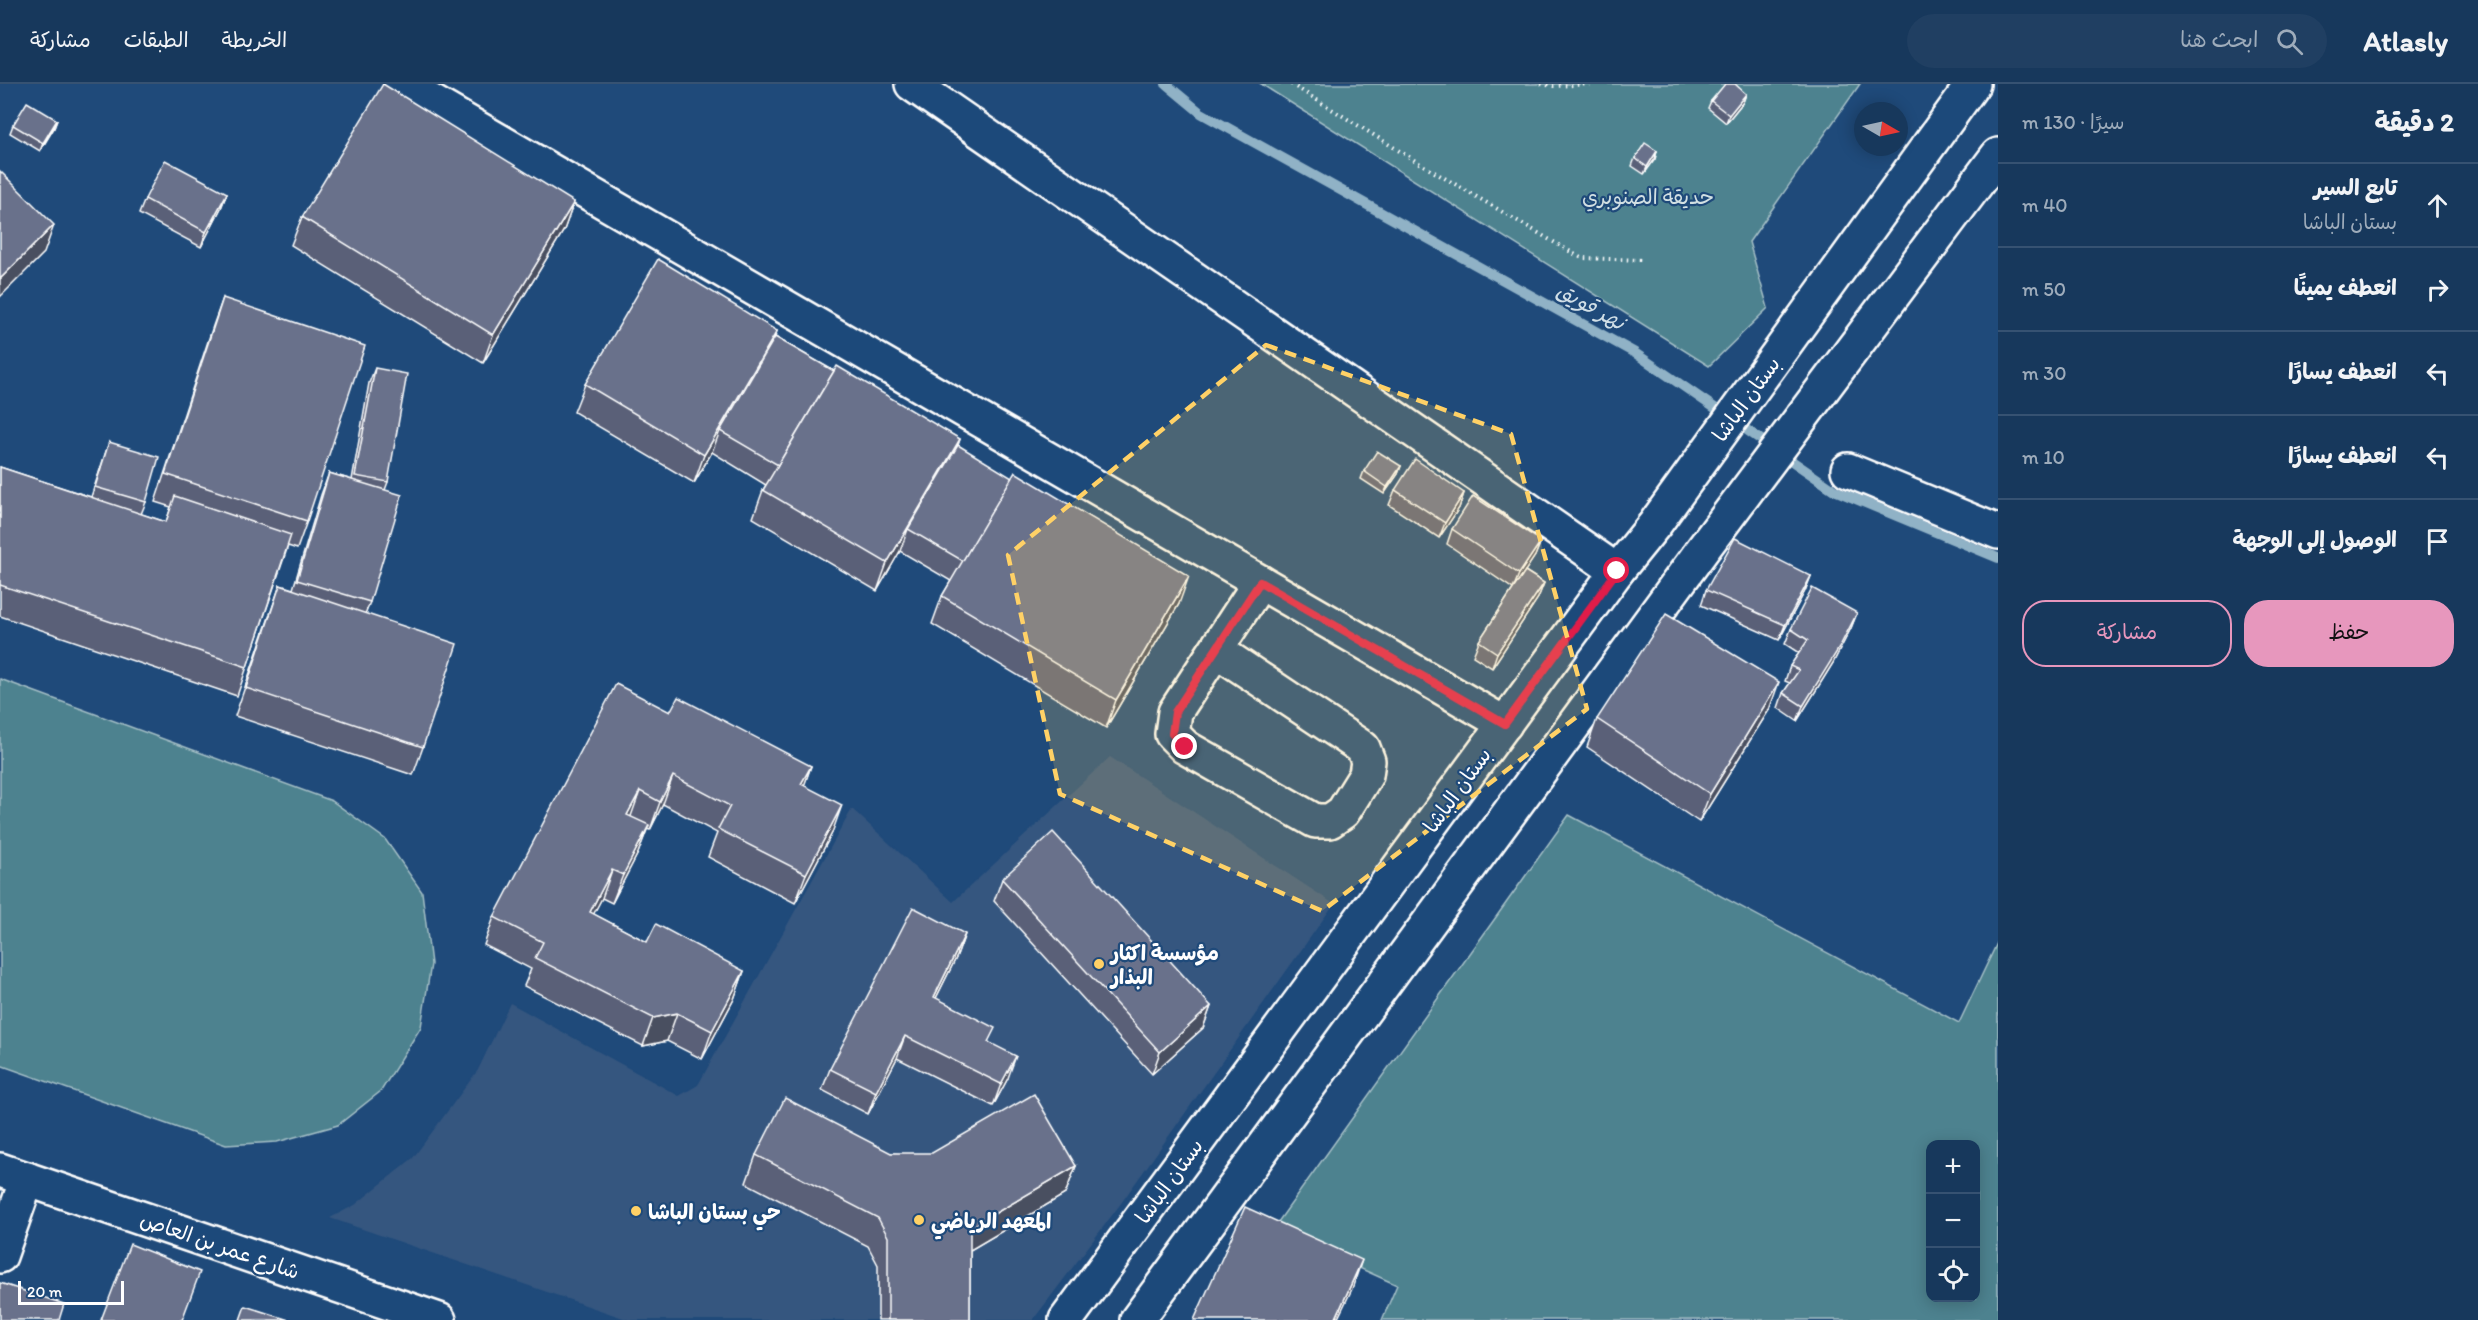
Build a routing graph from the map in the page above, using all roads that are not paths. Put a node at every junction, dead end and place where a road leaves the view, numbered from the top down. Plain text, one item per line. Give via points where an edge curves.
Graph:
1 (401, 84) edge
2 (912, 84) edge
3 (1973, 84) edge
4 (1998, 155) edge
5 (1848, 471) dead end
6 (1998, 532) edge
7 (1617, 571) junction
8 (1260, 582) junction
9 (1216, 650) junction
10 (1505, 724) junction
11 (14, 1174) edge
12 (0, 1256) edge
13 (439, 1320) edge
14 (1066, 1320) edge
15 (1137, 1320) edge

1 - 8 street
2 - 7 street
3 - 7 street, بستان الباشا
4 - 15 street via 1703,549
5 - 6 street
7 - 10 street, بستان الباشا
8 - 9 street
8 - 10 street
9 - 9 street via 1175,712 1172,734 1185,747 1315,821 1330,821 1343,812 1366,775 1368,762 1363,748
10 - 14 street, بستان الباشا
11 - 12 street
11 - 13 street, شارع عمر بن العاص

